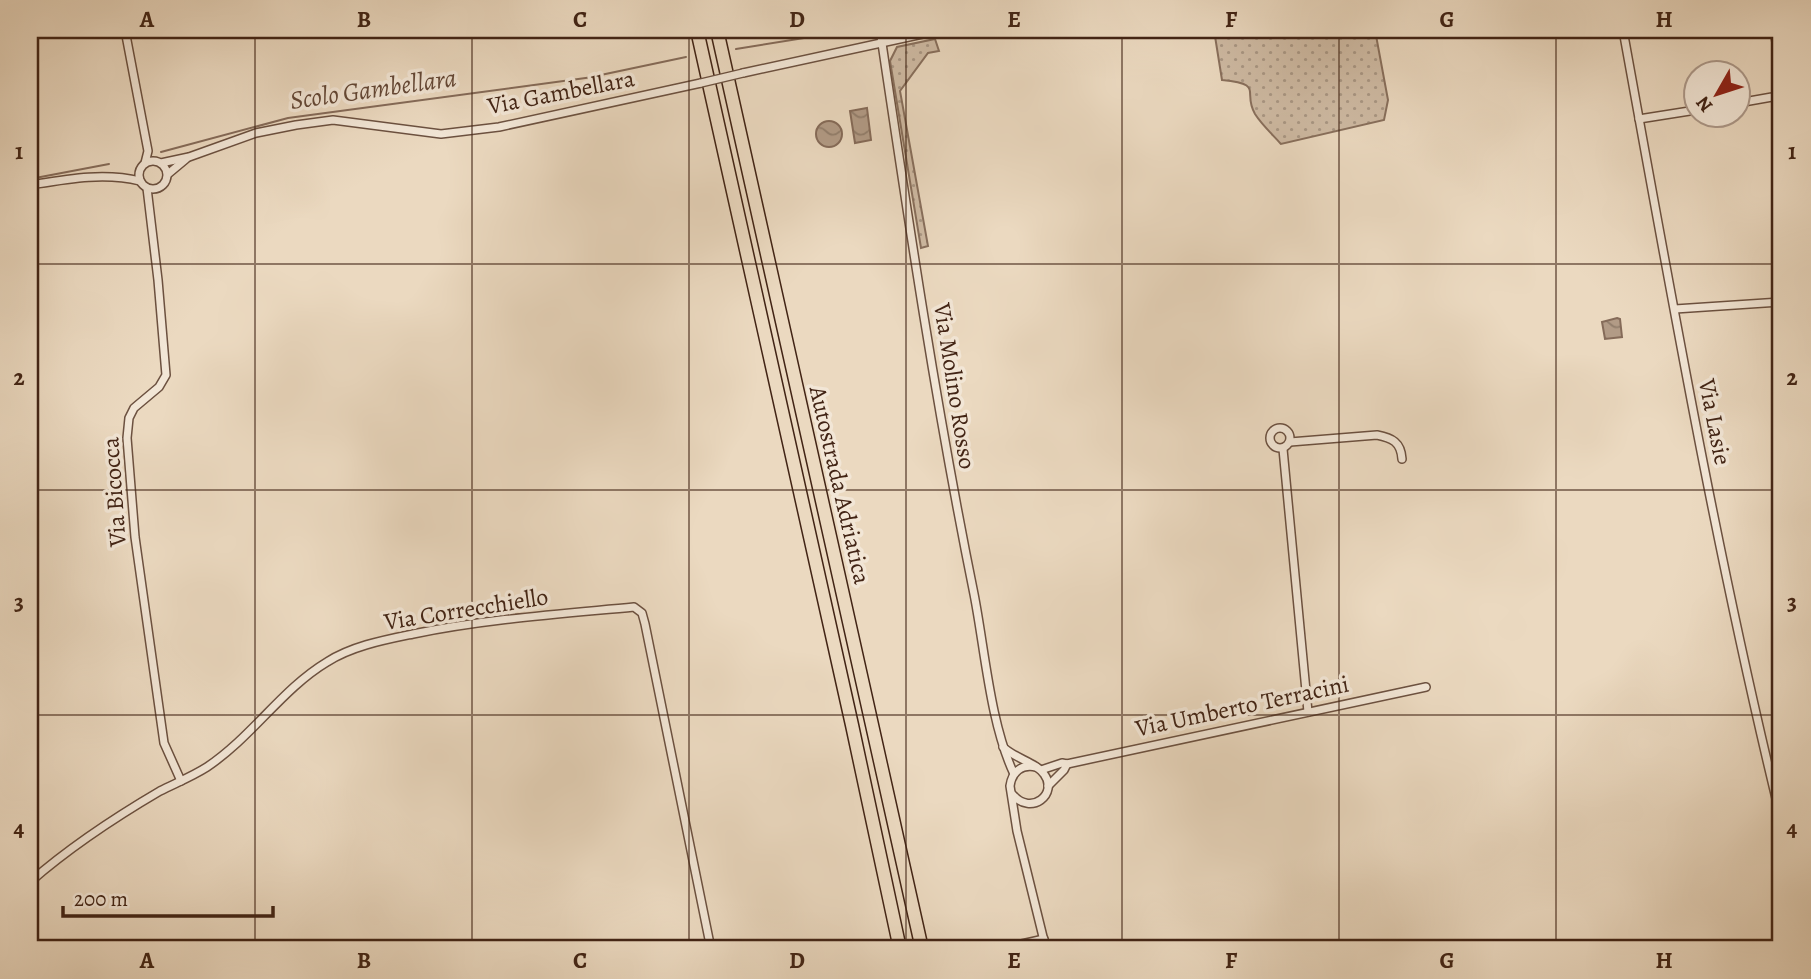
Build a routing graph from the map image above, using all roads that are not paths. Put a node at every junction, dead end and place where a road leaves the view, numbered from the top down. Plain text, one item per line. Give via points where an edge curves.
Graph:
1 (125, 30) edge
2 (697, 30) edge
3 (717, 30) edge
4 (880, 30) edge
5 (941, 30) edge
6 (1623, 30) edge
7 (1774, 30) edge
8 (1779, 40) edge
9 (882, 42) junction
10 (1781, 72) edge
11 (1781, 92) edge
12 (1752, 101) edge
13 (1682, 112) edge
14 (1639, 118) junction
15 (148, 151) junction
16 (189, 157) junction
17 (159, 162) junction
18 (145, 163) junction
19 (140, 171) junction
20 (167, 174) junction
21 (121, 176) junction
22 (141, 181) junction
23 (30, 185) edge
24 (147, 188) junction
25 (158, 188) junction
26 (151, 211) junction
27 (1781, 302) edge
28 (1675, 309) junction
29 (1290, 442) junction
30 (1283, 449) junction
31 (1402, 459) dead end
32 (1426, 687) dead end
33 (1308, 712) junction
34 (1002, 747) junction
35 (1067, 764) junction
36 (1038, 769) junction
37 (1014, 774) junction
38 (181, 781) junction
39 (1048, 786) junction
40 (1012, 792) junction
41 (1033, 803) junction
42 (1017, 819) junction
43 (1781, 819) edge
44 (30, 882) edge
45 (1044, 940) junction
46 (711, 949) edge
47 (900, 949) edge
48 (922, 949) edge
49 (999, 949) edge
50 (1046, 949) edge

1 - 15 street
2 - 47 highway, Autostrada Adriatica
3 - 48 highway, Autostrada Adriatica
4 - 9 street, Via Molino Rosso
5 - 9 street, Via Gambellara
6 - 14 street, Via Lasie
7 - 8 street
8 - 10 street
9 - 16 street, Via Gambellara, bridge via 499,127 441,135 333,121 256,133
9 - 34 street, Via Molino Rosso via 951,482
11 - 12 street
13 - 14 street
14 - 28 street, Via Lasie
15 - 17 street
15 - 18 street
16 - 17 street, Via Gambellara
16 - 20 street, Via Gambellara
17 - 18 street
17 - 20 street
18 - 19 street
19 - 21 street
19 - 22 street
20 - 25 street
21 - 22 street
21 - 23 street
22 - 24 street
24 - 25 street
24 - 26 street, Via Bicocca
25 - 26 street, Via Bicocca
26 - 38 street, Via Bicocca via 166,376 134,408 127,438 154,681 164,743
27 - 28 street
28 - 43 street, Via Lasie via 1737,632
29 - 30 street
29 - 30 street via 1284,429 1273,431 1271,444
29 - 31 street via 1391,437 1402,450
30 - 33 street
32 - 33 street, Via Umberto Terracini
33 - 35 street, Via Umberto Terracini
34 - 36 street
34 - 37 street, Via Molino Rosso
35 - 36 street, Via Umberto Terracini
35 - 39 street
36 - 37 street via 1024,767
36 - 39 street
37 - 40 street
38 - 44 street, Via Correcchiello via 80,842
38 - 46 street, Via Correcchiello via 249,734 291,689 328,661 378,641 498,619 634,607 645,624
39 - 41 street via 1044,797
40 - 41 street via 1020,802
40 - 42 street
41 - 42 street
42 - 45 street
45 - 49 street
45 - 50 street

